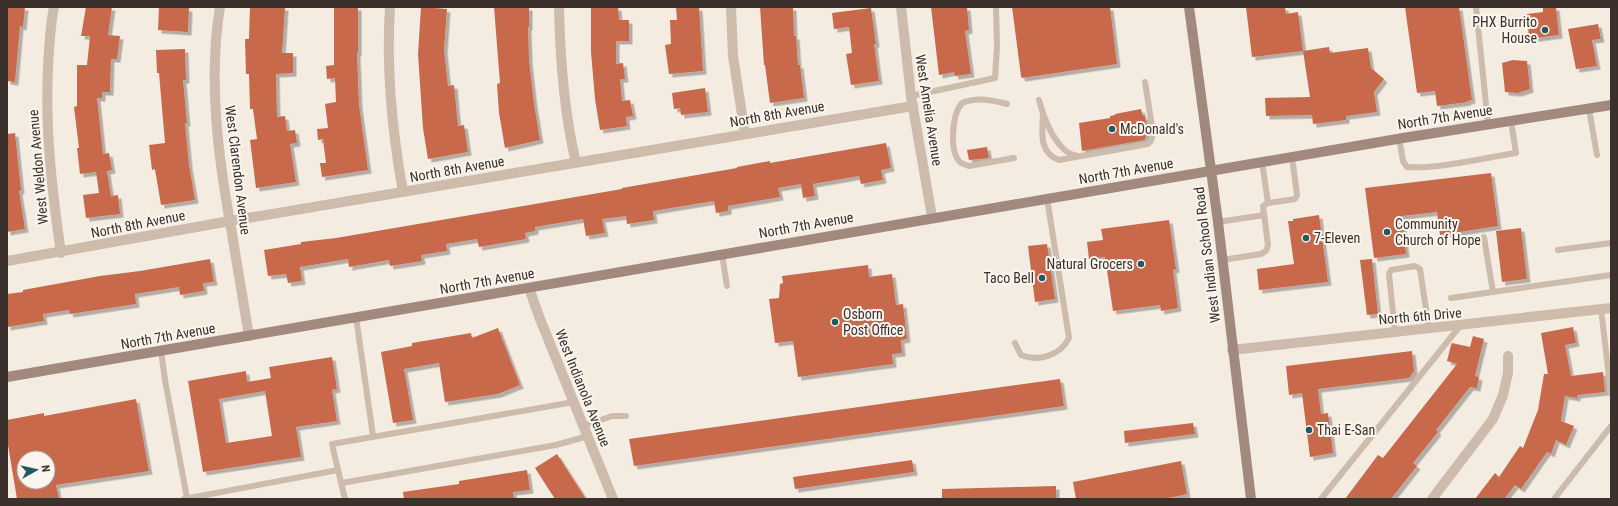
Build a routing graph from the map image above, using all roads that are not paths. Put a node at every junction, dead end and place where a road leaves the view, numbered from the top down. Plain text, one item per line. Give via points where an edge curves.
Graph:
1 (54, 7) edge
2 (220, 7) edge
3 (390, 7) edge
4 (560, 7) edge
5 (731, 7) edge
6 (901, 7) edge
7 (996, 7) edge
8 (1189, 7) edge
9 (1476, 7) edge
10 (1145, 82) dead end
11 (1039, 100) dead end
12 (912, 101) junction
13 (1007, 104) dead end
14 (1611, 105) edge
15 (1589, 109) junction
16 (1043, 115) junction
17 (1511, 121) junction
18 (1488, 124) junction
19 (745, 134) junction
20 (1399, 138) junction
21 (1596, 155) dead end
22 (1079, 156) junction
23 (1292, 156) junction
24 (1014, 158) dead end
25 (1262, 162) junction
26 (576, 163) junction
27 (1210, 170) junction
28 (403, 192) junction
29 (1047, 198) junction
30 (1268, 202) junction
31 (1264, 215) junction
32 (932, 218) junction
33 (230, 221) junction
34 (1218, 222) junction
35 (1484, 237) dead end
36 (1611, 243) edge
37 (1558, 250) dead end
38 (61, 253) junction
39 (722, 254) junction
40 (1222, 260) junction
41 (7, 262) edge
42 (1611, 276) edge
43 (727, 286) dead end
44 (529, 288) junction
45 (1493, 292) junction
46 (1451, 298) dead end
47 (1606, 309) edge
48 (356, 317) junction
49 (1460, 326) junction
50 (1429, 329) junction
51 (1395, 332) junction
52 (249, 336) junction
53 (1015, 343) dead end
54 (1232, 350) junction
55 (161, 351) junction
56 (1508, 356) dead end
57 (7, 376) edge
58 (1611, 394) edge
59 (574, 402) junction
60 (626, 416) dead end
61 (1611, 426) edge
62 (586, 431) junction
63 (373, 436) junction
64 (338, 470) junction
65 (342, 483) junction
66 (186, 499) edge
67 (345, 499) edge
68 (613, 499) edge
69 (1250, 499) edge
70 (1321, 499) edge
71 (1432, 499) edge
72 (1554, 499) edge

1 - 38 street, West Weldon Avenue via 49,49 46,126 52,194
2 - 33 street, West Clarendon Avenue via 215,63 215,105 220,162
3 - 28 street via 388,47 393,130
4 - 26 street via 562,81
5 - 19 street via 733,56
6 - 12 street, West Amelia Avenue
7 - 12 lane via 995,78
8 - 27 main road, West Indian School Road
9 - 18 lane
10 - 22 lane via 1153,127 1151,141 1148,144
11 - 16 lane
12 - 19 street, North 8th Avenue
12 - 32 street, West Amelia Avenue
13 - 24 lane via 976,99 962,103 954,122 954,143 959,161 964,165
14 - 15 main road, North 7th Avenue
15 - 17 main road, North 7th Avenue
15 - 21 lane
16 - 22 lane via 1066,151
16 - 22 lane via 1042,132 1047,154 1059,160
17 - 18 main road, North 7th Avenue
17 - 20 lane via 1516,153 1418,168 1407,167 1403,161
18 - 20 main road, North 7th Avenue
19 - 26 street, North 8th Avenue
20 - 23 main road, North 7th Avenue
23 - 25 main road, North 7th Avenue
23 - 30 lane via 1297,195 1295,199
25 - 27 main road, North 7th Avenue
25 - 30 lane
26 - 28 street, North 8th Avenue
27 - 29 main road, North 7th Avenue
27 - 34 main road, West Indian School Road
28 - 33 street, North 8th Avenue
29 - 32 main road, North 7th Avenue
29 - 53 lane via 1069,338 1058,352 1031,358 1020,355
30 - 31 lane via 1264,206
31 - 34 lane
31 - 40 lane via 1268,245 1266,251
32 - 39 main road, North 7th Avenue
33 - 38 street, North 8th Avenue
33 - 52 street, West Clarendon Avenue
34 - 40 main road, West Indian School Road
35 - 45 lane
36 - 37 lane
38 - 41 street, North 8th Avenue
39 - 43 lane
39 - 44 main road, North 7th Avenue
40 - 54 main road, West Indian School Road
42 - 45 lane
44 - 48 main road, North 7th Avenue
44 - 59 street, West Indianola Avenue
45 - 46 lane
47 - 49 street, North 6th Drive
47 - 58 lane
48 - 52 main road, North 7th Avenue
48 - 63 lane
49 - 50 street, North 6th Drive
49 - 70 lane
50 - 51 street, North 6th Drive
50 - 51 lane via 1420,269 1416,266 1391,270 1389,274
51 - 54 street, North 6th Drive
52 - 55 main road, North 7th Avenue
54 - 69 main road, West Indian School Road
55 - 57 main road, North 7th Avenue
55 - 66 lane
56 - 71 street via 1505,388 1493,419
59 - 62 street, West Indianola Avenue
59 - 63 lane
60 - 62 lane via 612,416
61 - 72 lane
62 - 65 lane via 556,445
62 - 68 street, West Indianola Avenue
63 - 64 lane via 332,444
64 - 65 lane
64 - 66 lane
65 - 67 lane

